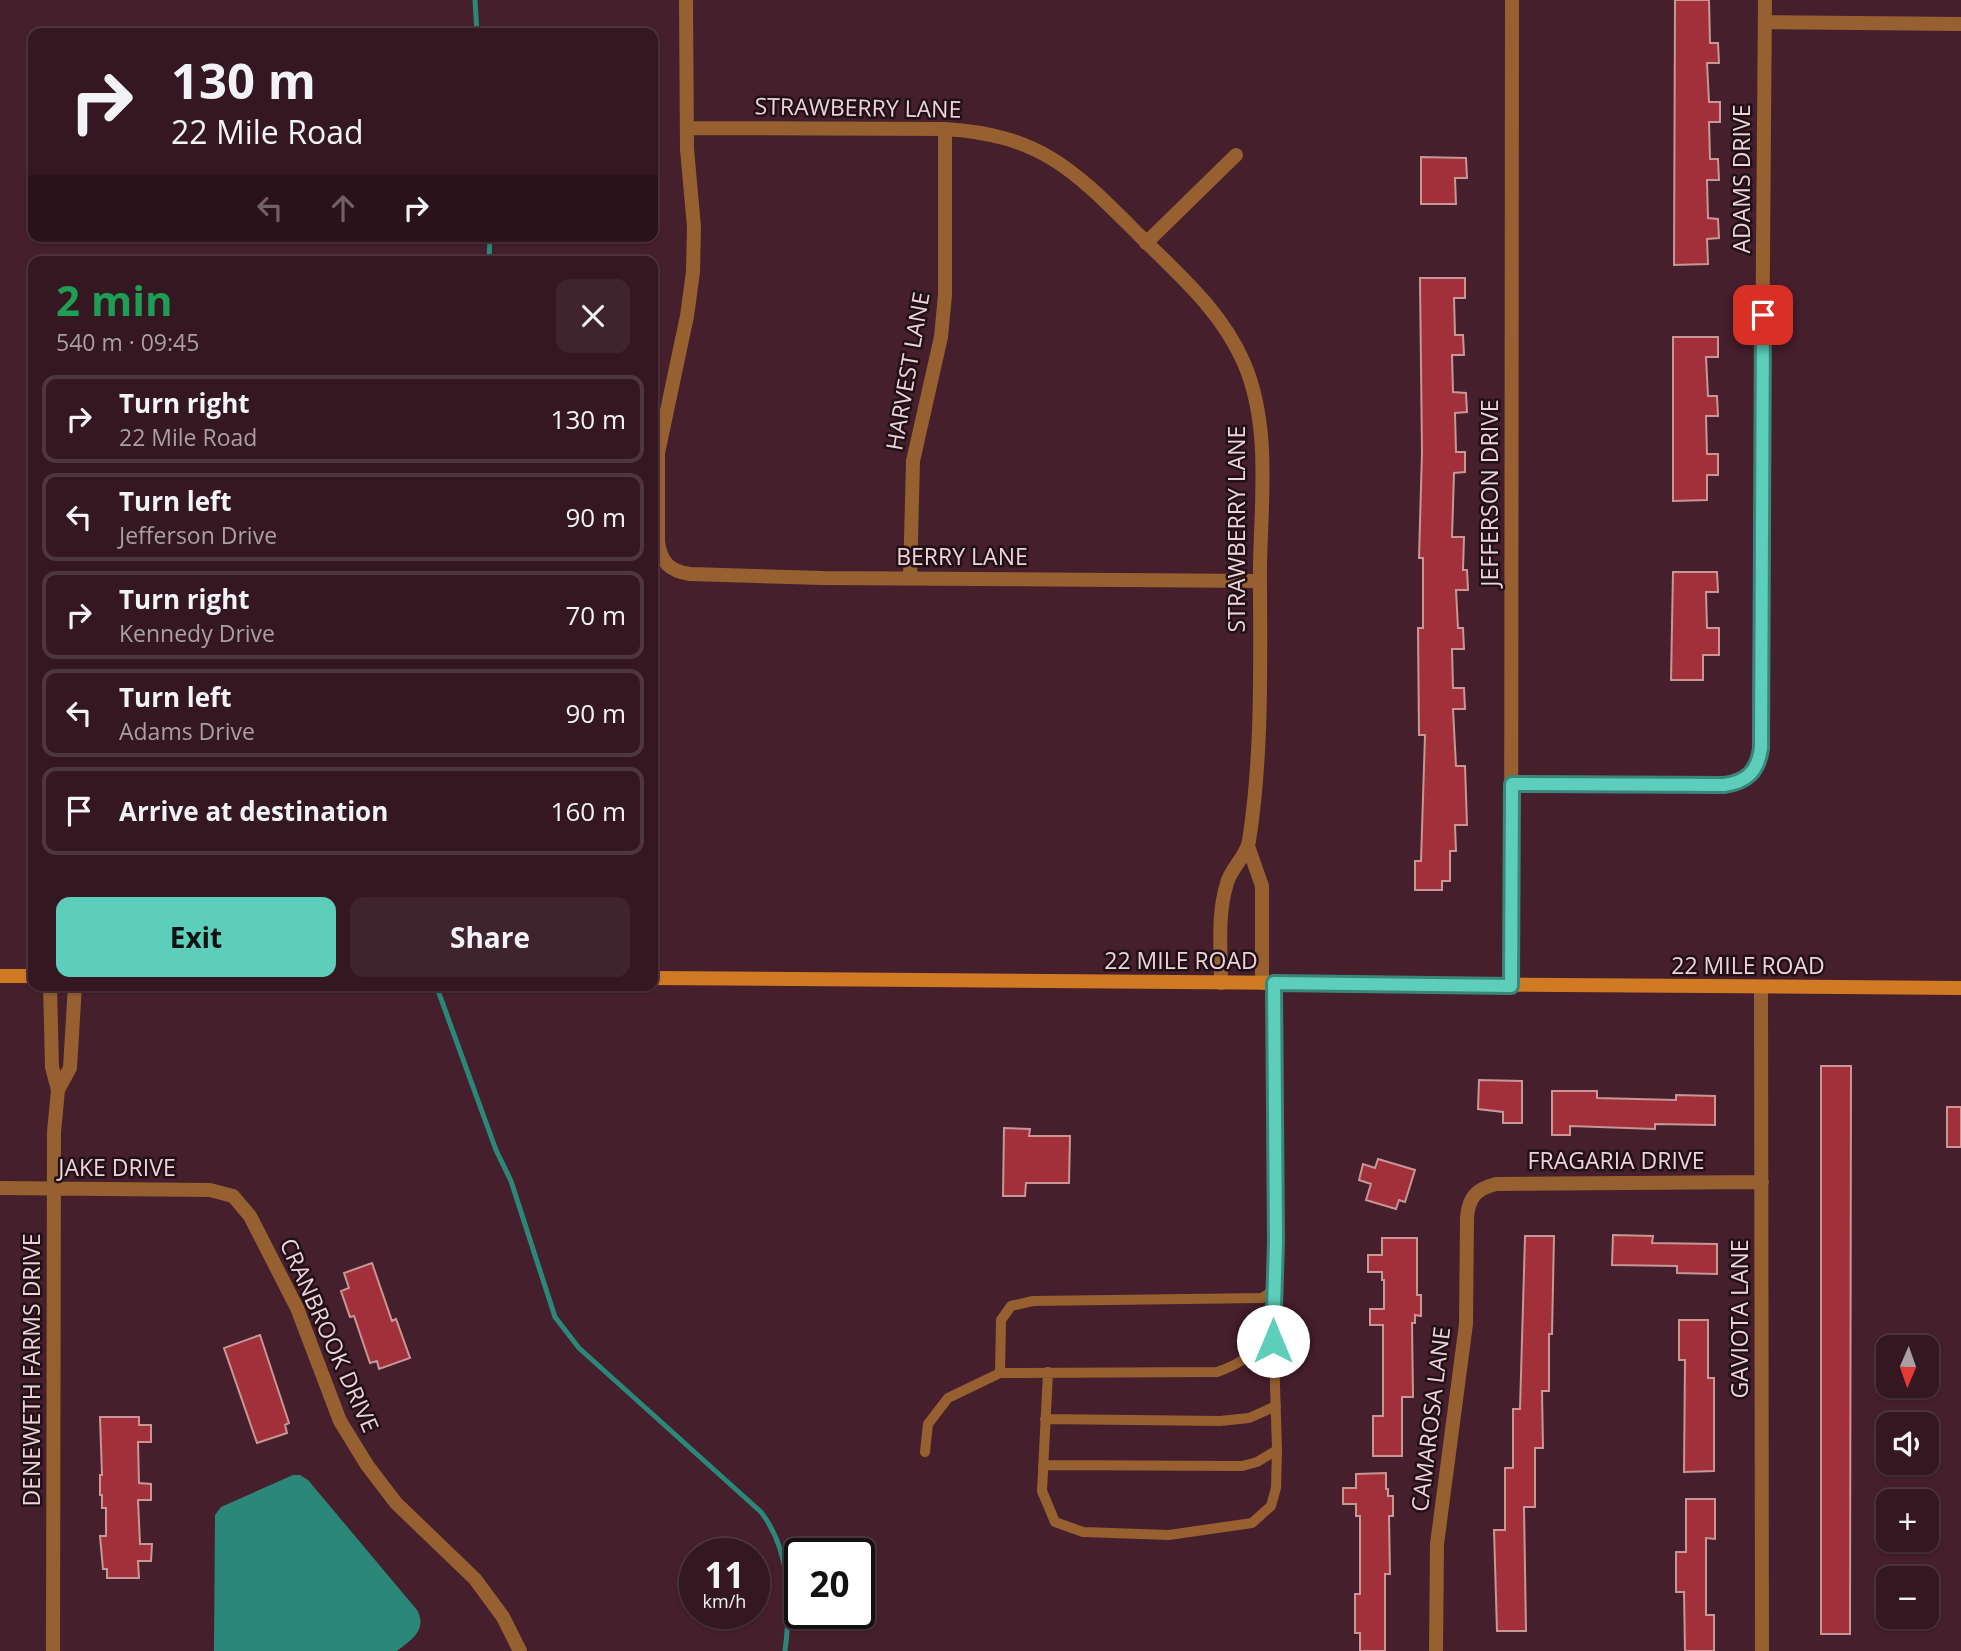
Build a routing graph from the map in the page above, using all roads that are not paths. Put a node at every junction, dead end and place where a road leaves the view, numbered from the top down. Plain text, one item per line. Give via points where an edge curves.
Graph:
1 (686, 0) edge
2 (1512, 0) edge
3 (1765, 0) edge
4 (1765, 22) junction
5 (1961, 24) edge
6 (687, 128) junction
7 (945, 129) junction
8 (1236, 155) dead end
9 (1146, 243) junction
10 (910, 579) junction
11 (1260, 581) junction
12 (1512, 784) junction
13 (1248, 846) junction
14 (0, 976) edge
15 (28, 976) edge
16 (658, 978) edge
17 (1221, 983) junction
18 (1268, 983) junction
19 (1511, 986) junction
20 (1761, 988) junction
21 (1961, 988) edge
22 (50, 991) edge
23 (75, 991) edge
24 (58, 1090) junction
25 (1762, 1182) junction
26 (0, 1188) edge
27 (54, 1189) junction
28 (1474, 1194) joint
29 (233, 1196) joint
30 (1274, 1290) junction
31 (1273, 1320) junction
32 (1000, 1373) junction
33 (1048, 1373) junction
34 (1276, 1406) junction
35 (1045, 1419) junction
36 (1277, 1450) junction
37 (925, 1452) dead end
38 (1043, 1465) junction
39 (53, 1651) edge
40 (520, 1651) edge
41 (1436, 1651) edge
42 (1762, 1651) edge

1 - 6 street
2 - 12 street, JEFFERSON DRIVE
3 - 4 street, ADAMS DRIVE
4 - 5 street
4 - 12 street, ADAMS DRIVE via 1759,759 1750,775 1724,785
6 - 7 street, STRAWBERRY LANE
6 - 10 street, BERRY LANE via 693,272 658,453 658,542 666,565 690,574
7 - 9 street, STRAWBERRY LANE via 1000,136 1051,156 1095,191
7 - 10 street, HARVEST LANE via 946,295 913,461
8 - 9 street
9 - 11 street, STRAWBERRY LANE via 1216,314 1251,382 1261,436
10 - 11 street, BERRY LANE
11 - 13 street, STRAWBERRY LANE via 1258,764
12 - 19 street, JEFFERSON DRIVE
13 - 17 street, STRAWBERRY LANE via 1228,880 1222,902
13 - 18 street, STRAWBERRY LANE via 1262,886
14 - 15 street
16 - 17 street, 22 MILE ROAD
17 - 18 street, 22 MILE ROAD
18 - 19 street, 22 MILE ROAD
18 - 30 lane
19 - 20 street, 22 MILE ROAD
20 - 21 street, 22 MILE ROAD
20 - 25 street, GAVIOTA LANE
22 - 24 street, DENEWETH FARMS DRIVE via 52,1067
23 - 24 street, DENEWETH FARMS DRIVE via 72,1059
24 - 27 street, DENEWETH FARMS DRIVE
25 - 28 street, FRAGARIA DRIVE via 1496,1184
25 - 42 street, GAVIOTA LANE
26 - 27 street, JAKE DRIVE
27 - 29 street, JAKE DRIVE via 210,1190
27 - 39 street, DENEWETH FARMS DRIVE
28 - 41 street, CAMAROSA LANE via 1467,1216 1463,1350 1437,1544
29 - 40 street, CRANBROOK DRIVE via 250,1216 298,1308 329,1395 352,1443 396,1503 491,1599
30 - 31 lane
30 - 32 lane via 1262,1298 1033,1301 1011,1306 1001,1320
31 - 33 lane via 1254,1352 1217,1372
31 - 34 lane
32 - 33 lane
32 - 37 lane via 948,1398 928,1424
33 - 35 lane
34 - 35 lane via 1249,1418 1220,1421
34 - 36 lane
35 - 38 lane
36 - 38 lane via 1242,1466
36 - 38 lane via 1272,1506 1252,1523 1169,1535 1083,1532 1055,1522 1042,1491

